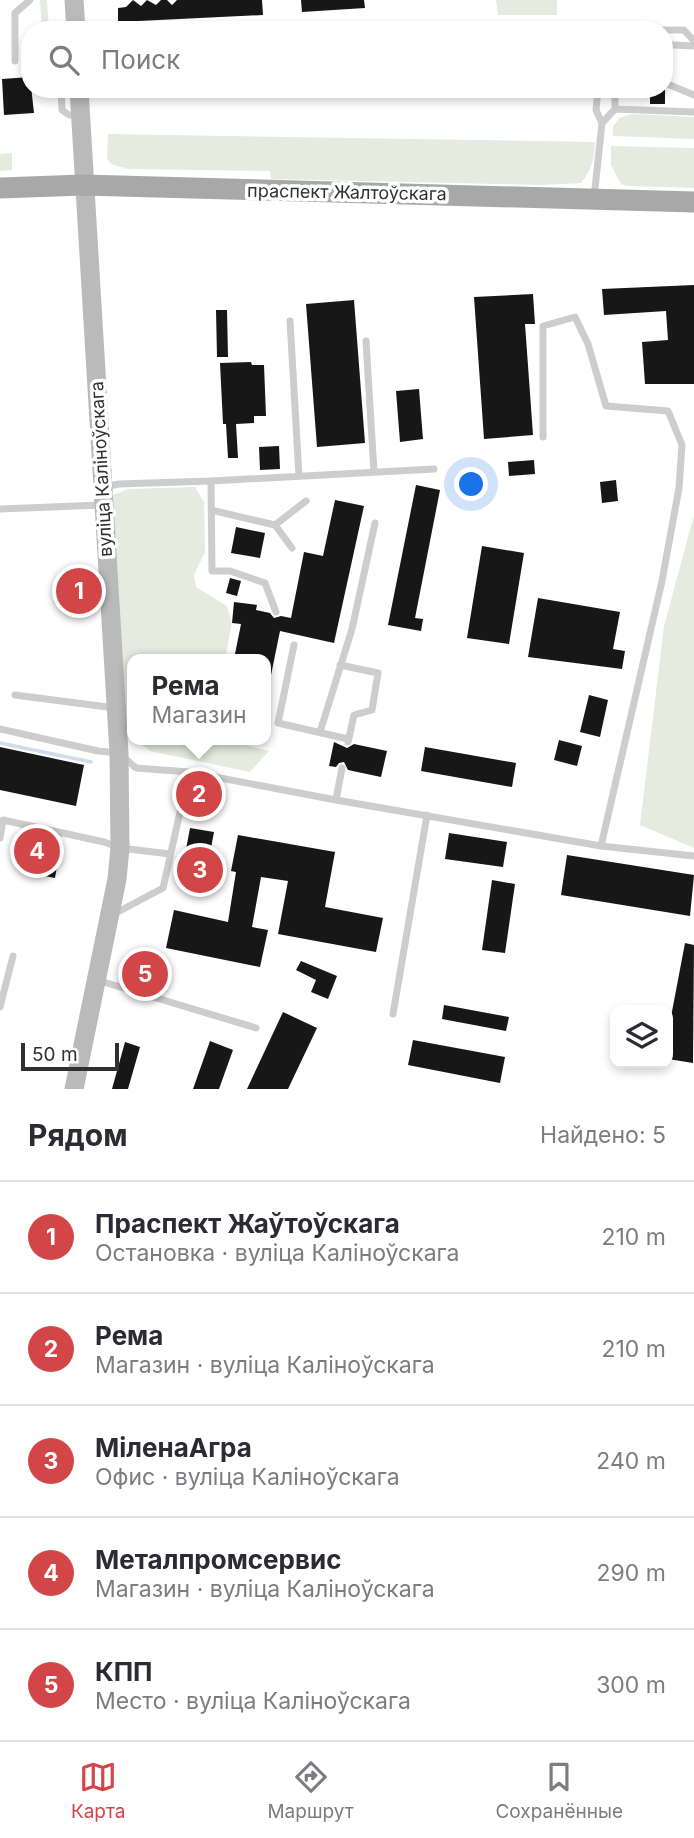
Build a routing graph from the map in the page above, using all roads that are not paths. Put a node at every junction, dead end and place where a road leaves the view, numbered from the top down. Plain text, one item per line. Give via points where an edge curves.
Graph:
1 (30, 0) edge
2 (74, 0) edge
3 (73, 21) edge
4 (673, 30) edge
5 (684, 30) junction
6 (694, 33) edge
7 (694, 41) edge
8 (673, 45) dead end
9 (694, 46) edge
10 (15, 61) dead end
11 (673, 86) edge
12 (694, 95) edge
13 (61, 98) edge
14 (79, 98) edge
15 (597, 98) edge
16 (615, 98) edge
17 (615, 109) junction
18 (694, 112) edge
19 (80, 115) junction
20 (602, 123) junction
21 (83, 185) junction
22 (0, 188) edge
23 (594, 198) junction
24 (694, 202) edge
25 (290, 321) dead end
26 (366, 341) dead end
27 (543, 437) dead end
28 (434, 469) dead end
29 (374, 472) junction
30 (299, 477) junction
31 (211, 481) junction
32 (102, 496) junction
33 (306, 501) dead end
34 (0, 509) edge
35 (211, 510) junction
36 (375, 523) dead end
37 (275, 525) junction
38 (292, 548) dead end
39 (276, 612) dead end
40 (294, 645) dead end
41 (340, 665) junction
42 (15, 695) dead end
43 (116, 708) junction
44 (0, 729) edge
45 (320, 732) junction
46 (119, 753) junction
47 (342, 768) dead end
48 (189, 772) junction
49 (336, 800) junction
50 (428, 815) junction
51 (0, 838) edge
52 (601, 846) junction
53 (120, 848) junction
54 (170, 854) junction
55 (694, 856) edge
56 (110, 916) junction
57 (13, 956) dead end
58 (97, 980) junction
59 (0, 1007) edge
60 (393, 1014) dead end
61 (256, 1028) dead end
62 (74, 1089) edge

1 - 10 lane via 15,13
2 - 3 street
4 - 5 lane
5 - 6 lane
5 - 7 lane
8 - 9 lane
11 - 12 lane
13 - 19 lane via 62,110
14 - 19 street, вуліца Каліноўскага
15 - 20 lane
16 - 17 lane
17 - 18 lane
17 - 20 lane
19 - 21 street, вуліца Каліноўскага
20 - 23 lane
21 - 22 main road, праспект Жалтоўскага
21 - 23 main road, праспект Жалтоўскага
21 - 32 street, вуліца Каліноўскага
23 - 24 main road, праспект Жалтоўскага
25 - 30 lane
26 - 29 lane
27 - 52 lane via 544,326 575,317 606,406 668,411 682,445 662,581
28 - 29 lane
29 - 30 lane
30 - 31 lane
31 - 32 lane via 119,484
31 - 35 lane
32 - 34 lane
32 - 43 street, вуліца Каліноўскага
33 - 37 lane
35 - 37 lane
35 - 39 lane via 212,572 230,571 265,583
36 - 41 lane
37 - 38 lane
40 - 45 lane via 278,723
41 - 45 lane
41 - 45 lane via 378,673 372,710 354,715 348,741
42 - 43 lane
43 - 46 street, вуліца Каліноўскага
44 - 46 lane
46 - 48 lane via 136,768
46 - 53 street, вуліца Каліноўскага
47 - 49 lane
48 - 49 lane
48 - 54 lane
49 - 50 lane
50 - 52 lane
50 - 60 lane
51 - 53 lane via 3,820
52 - 55 lane
53 - 54 lane
53 - 56 street, вуліца Каліноўскага
54 - 56 lane via 163,888
56 - 58 street, вуліца Каліноўскага
57 - 59 lane
58 - 61 lane
58 - 62 street, вуліца Каліноўскага

